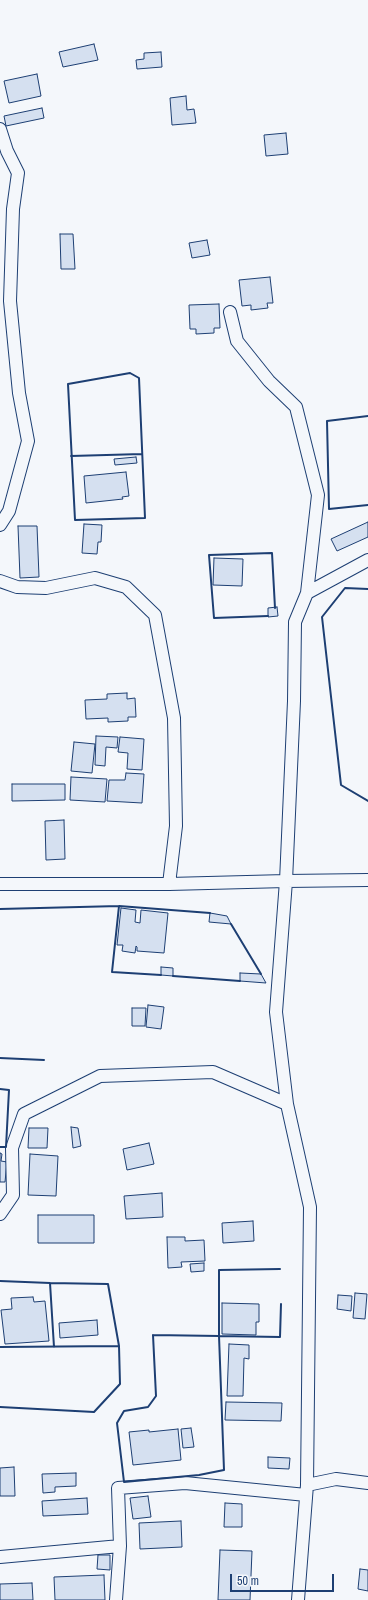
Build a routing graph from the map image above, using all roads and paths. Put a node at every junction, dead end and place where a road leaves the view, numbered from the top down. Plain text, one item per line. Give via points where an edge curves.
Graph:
1 (0, 129) edge
2 (230, 312) dead end
3 (0, 525) edge
4 (368, 560) edge
5 (0, 582) edge
6 (307, 593) junction
7 (368, 880) edge
8 (286, 882) junction
9 (0, 884) edge
10 (169, 884) junction
11 (287, 1104) junction
12 (0, 1214) edge
13 (368, 1483) edge
14 (306, 1490) junction
15 (120, 1546) junction
16 (0, 1557) edge
17 (116, 1600) edge
18 (298, 1600) edge

1 - 3 street via 18,173 13,209 10,301 19,393 28,441 8,511
2 - 6 street via 237,340 269,381 296,407 318,495
4 - 6 street
5 - 10 street via 16,587 46,588 95,578 126,587 155,615 174,718 176,826
6 - 8 street via 294,622 294,701
7 - 8 street
8 - 10 street
8 - 11 street via 276,1012
9 - 10 street
11 - 12 street via 213,1072 100,1076 24,1114 12,1148 13,1195
11 - 14 street via 310,1207
13 - 14 street via 336,1479
14 - 15 street via 185,1483 118,1488
14 - 18 street
15 - 16 street
15 - 17 street

